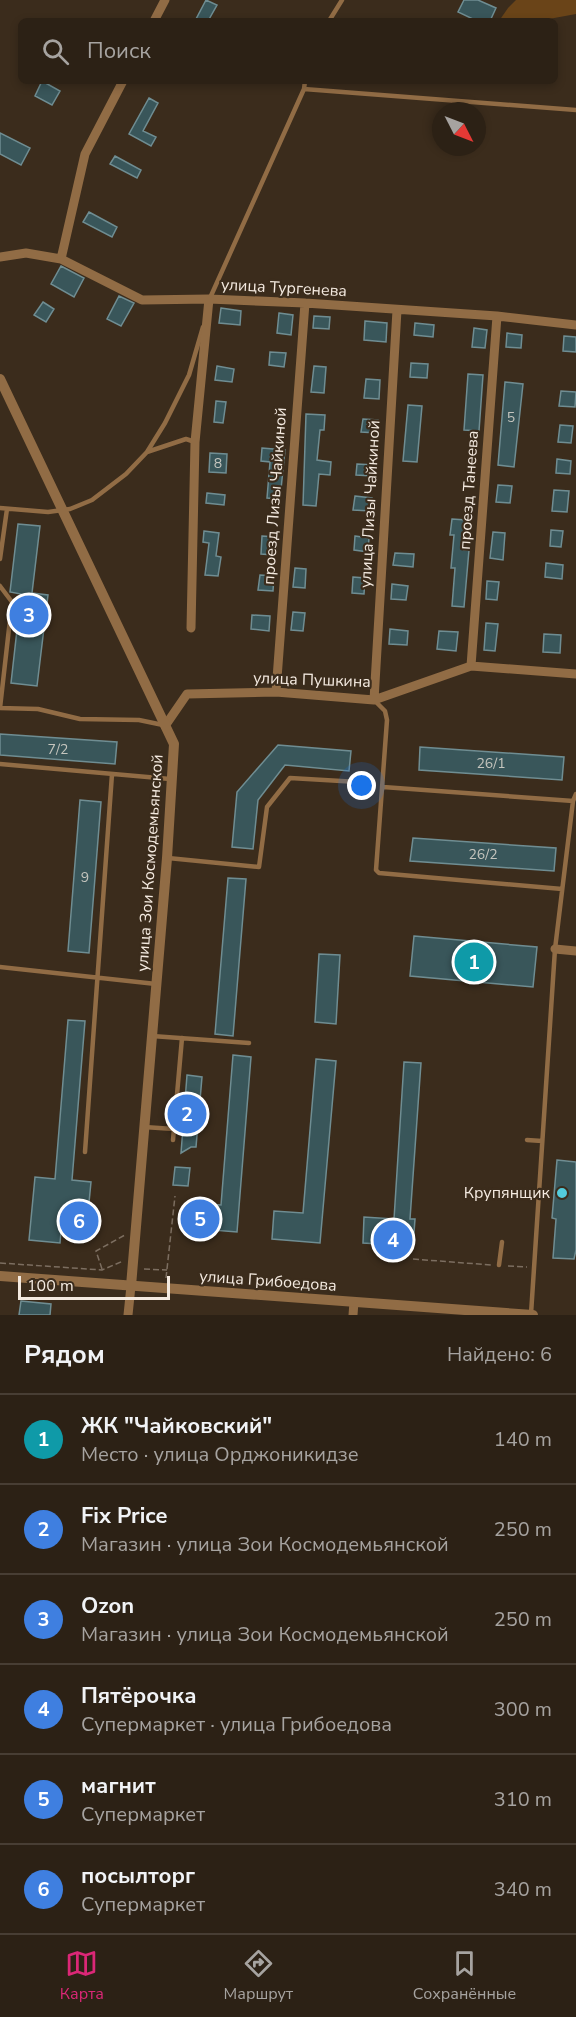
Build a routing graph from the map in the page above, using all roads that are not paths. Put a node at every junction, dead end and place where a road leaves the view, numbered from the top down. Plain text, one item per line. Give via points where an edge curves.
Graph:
1 (165, 0) edge
2 (342, 0) edge
3 (156, 18) edge
4 (331, 18) edge
5 (121, 84) edge
6 (305, 84) edge
7 (304, 89) junction
8 (576, 110) edge
9 (0, 257) edge
10 (62, 259) junction
11 (209, 299) junction
12 (305, 303) junction
13 (397, 310) junction
14 (497, 316) junction
15 (576, 325) edge
16 (0, 379) edge
17 (195, 442) junction
18 (147, 452) junction
19 (0, 508) edge
20 (7, 509) junction
21 (62, 509) junction
22 (0, 555) edge
23 (0, 586) edge
24 (191, 628) dead end
25 (471, 666) junction
26 (576, 674) edge
27 (276, 692) junction
28 (374, 700) junction
29 (165, 726) junction
30 (0, 764) edge
31 (112, 774) junction
32 (173, 779) junction
33 (358, 782) dead end
34 (383, 787) junction
35 (576, 794) edge
36 (573, 801) junction
37 (167, 858) junction
38 (562, 889) junction
39 (555, 949) junction
40 (576, 951) edge
41 (0, 967) edge
42 (98, 978) junction
43 (156, 984) junction
44 (152, 1036) junction
45 (182, 1038) junction
46 (249, 1043) dead end
47 (144, 1127) junction
48 (174, 1130) junction
49 (173, 1140) dead end
50 (527, 1140) dead end
51 (542, 1141) junction
52 (85, 1152) dead end
53 (502, 1242) dead end
54 (499, 1265) road end
55 (0, 1276) edge
56 (130, 1286) junction
57 (354, 1302) junction
58 (128, 1315) edge
59 (353, 1315) edge
60 (532, 1315) edge

1 - 3 street
2 - 4 lane
5 - 10 street via 85,154
6 - 7 lane
7 - 8 lane
7 - 11 lane
9 - 10 street, улица Тургенева via 26,253
10 - 11 street, улица Тургенева via 142,300
11 - 12 street, улица Тургенева
11 - 17 street
11 - 18 lane via 189,375
12 - 13 street, улица Тургенева
12 - 27 street, проезд Лизы Чайкиной
13 - 14 street, улица Тургенева
13 - 28 street, улица Лизы Чайкиной
14 - 15 street, улица Тургенева
14 - 25 street, проезд Танеева
16 - 21 street, улица Зои Космодемьянской
17 - 18 lane via 186,439
17 - 24 street
18 - 21 lane via 92,500
19 - 20 lane
20 - 21 lane
20 - 22 lane
21 - 29 street, улица Зои Космодемьянской
23 - 29 lane via 12,602 0,708 38,710 80,719 138,720
25 - 26 street, улица Пушкина
25 - 28 street, улица Пушкина
27 - 28 street, улица Пушкина
27 - 29 street, улица Пушкина via 187,694
28 - 34 lane via 385,711 387,720
29 - 32 street, улица Зои Космодемьянской via 174,744
30 - 31 lane
31 - 32 lane
31 - 42 lane
32 - 37 street, улица Зои Космодемьянской
33 - 37 lane via 290,778 267,807 259,867
34 - 36 lane
34 - 38 lane via 375,868 379,873
35 - 36 lane
36 - 38 lane
37 - 43 street, улица Зои Космодемьянской
38 - 39 lane
39 - 40 street
39 - 51 lane
41 - 42 lane
42 - 43 lane
42 - 52 lane
43 - 44 street, улица Зои Космодемьянской
44 - 45 lane
44 - 47 street, улица Зои Космодемьянской
45 - 46 lane
45 - 48 lane
47 - 48 lane
47 - 56 street, улица Зои Космодемьянской
48 - 49 lane
50 - 51 lane
51 - 60 lane
53 - 54 lane
55 - 56 street, улица Грибоедова
56 - 57 street, улица Грибоедова
56 - 58 street, улица Зои Космодемьянской
57 - 59 street
57 - 60 street, улица Грибоедова

